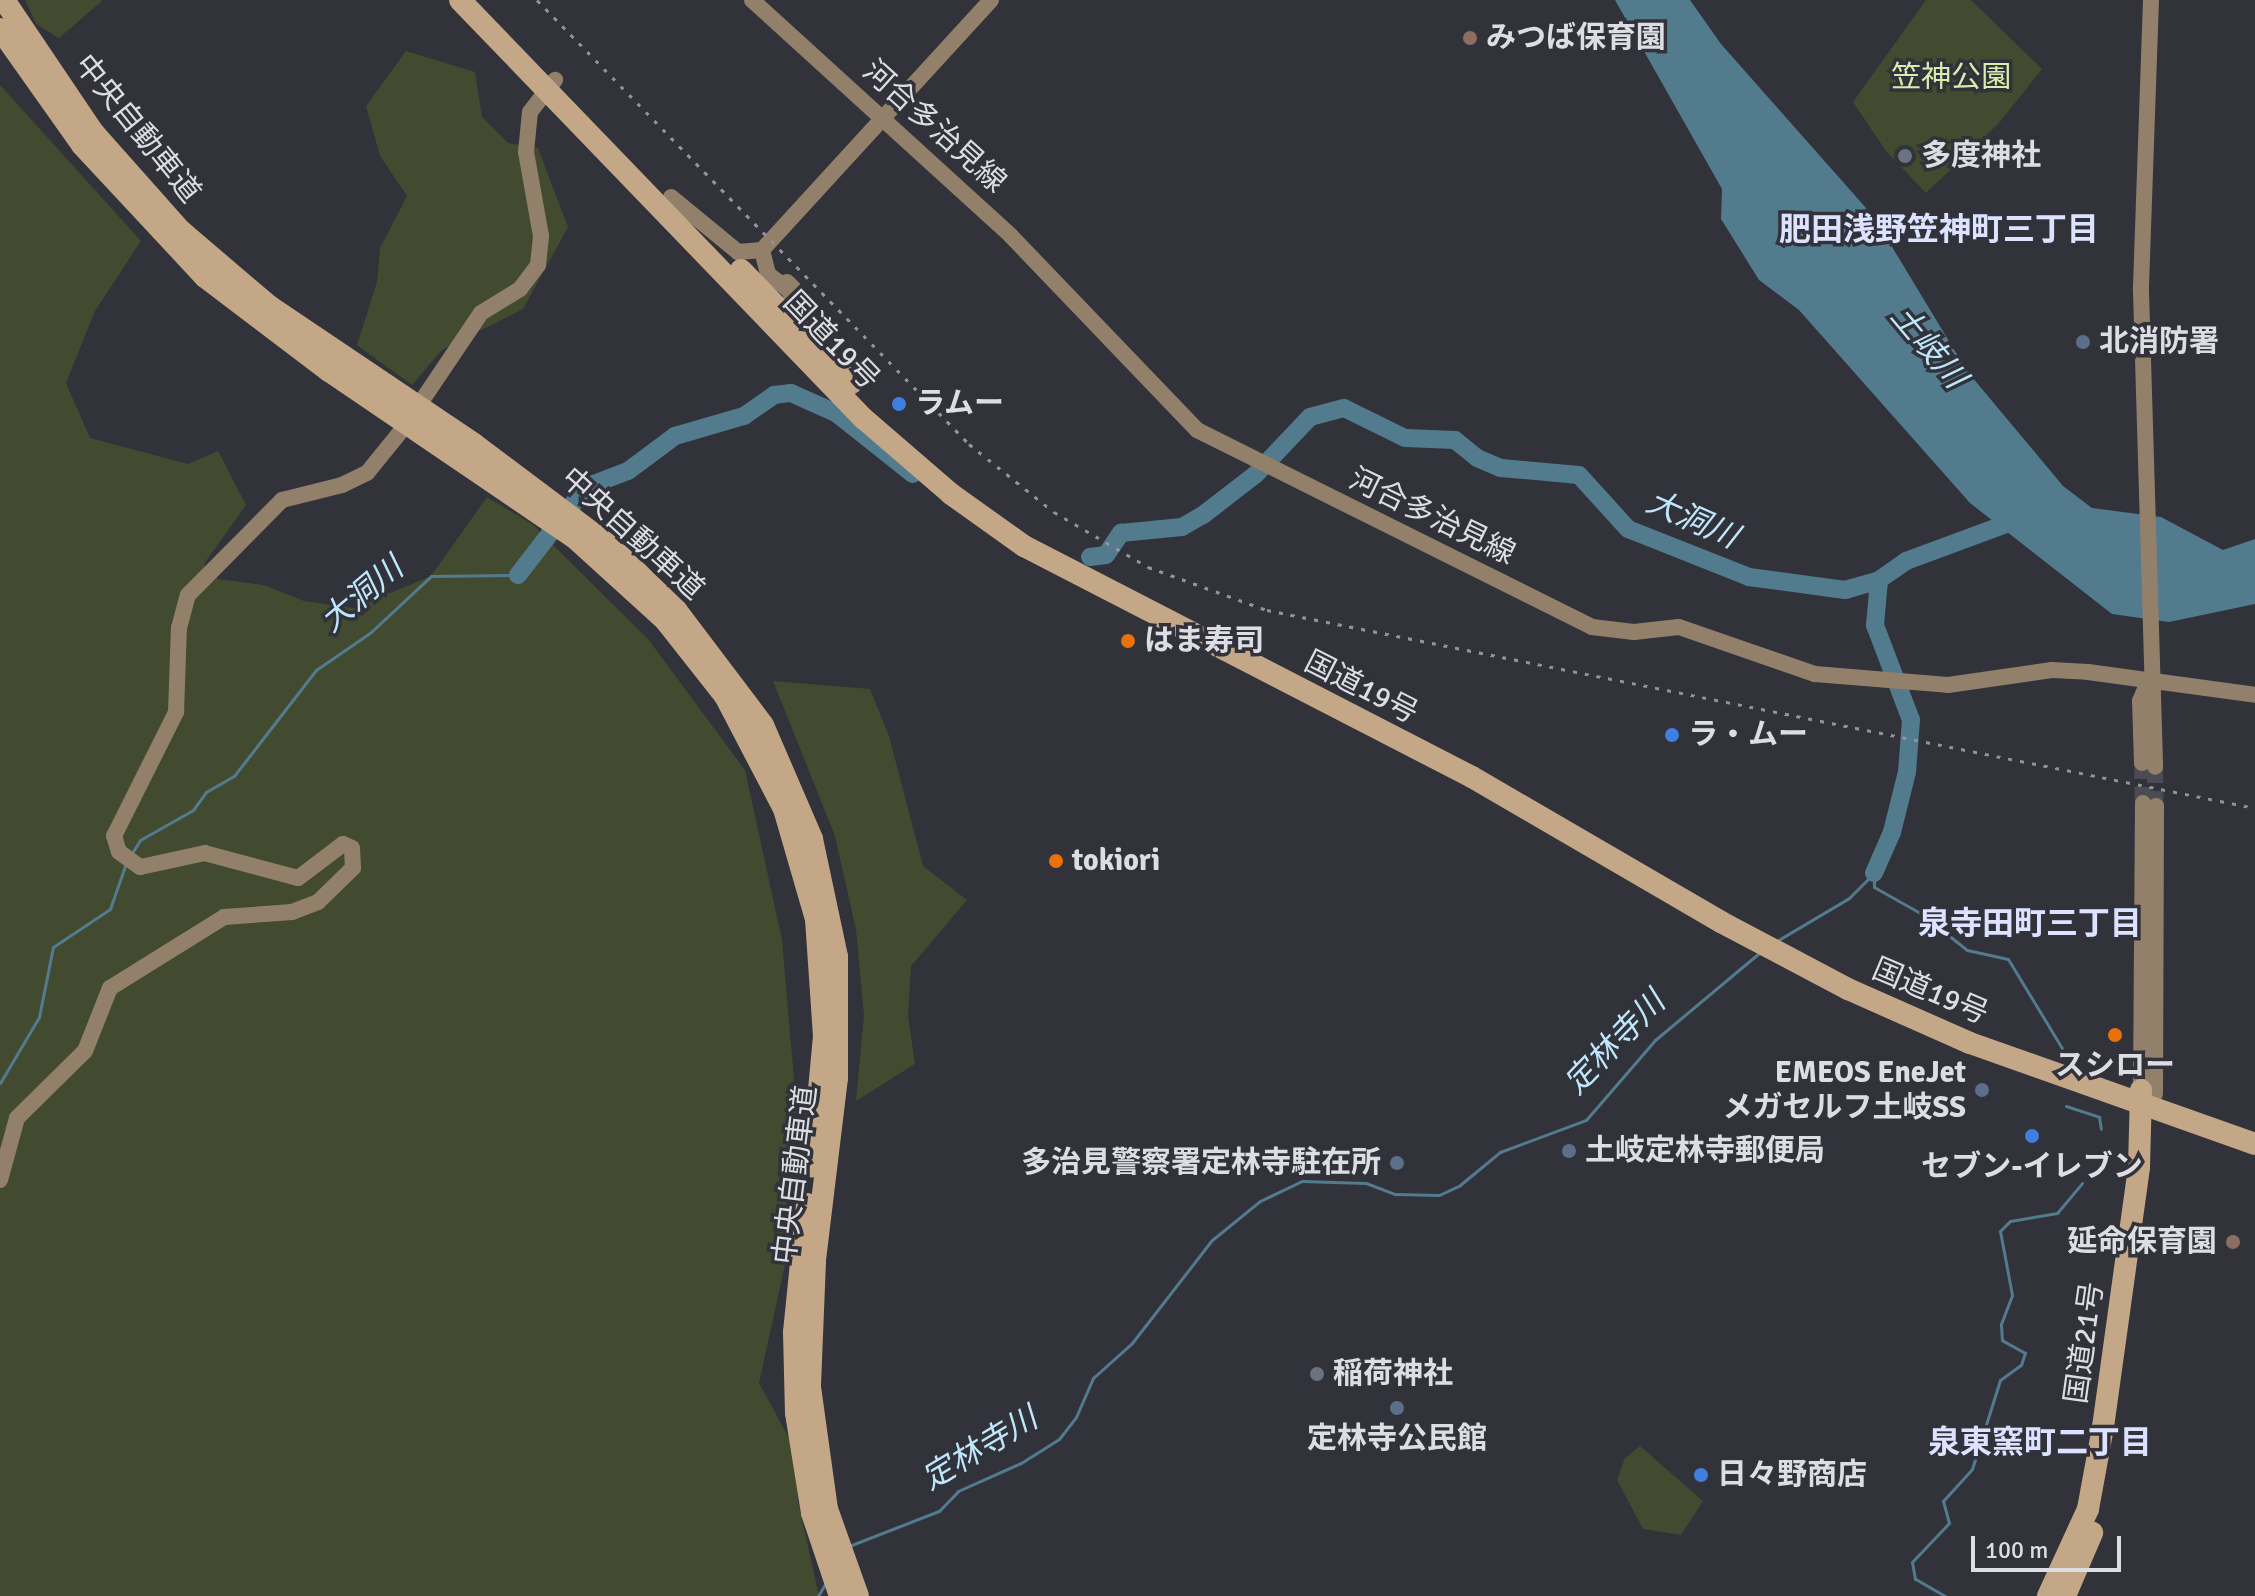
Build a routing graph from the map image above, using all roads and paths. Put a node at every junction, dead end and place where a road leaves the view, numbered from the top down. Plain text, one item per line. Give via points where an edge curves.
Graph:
1 (4, 0) edge
2 (460, 0) edge
3 (478, 0) edge
4 (752, 0) edge
5 (991, 0) edge
6 (2151, 0) edge
7 (0, 29) edge
8 (551, 85) junction
9 (884, 119) junction
10 (671, 197) junction
11 (776, 238) junction
12 (762, 250) junction
13 (789, 327) junction
14 (423, 399) dead end
15 (402, 430) dead end
16 (550, 509) junction
17 (2149, 680) junction
18 (2255, 695) edge
19 (2149, 765) tunnel mouth
20 (2149, 804) tunnel mouth
21 (2147, 1099) junction
22 (2255, 1130) edge
23 (2255, 1144) edge
24 (0, 1180) edge
25 (820, 1511) junction
26 (840, 1596) edge
27 (858, 1596) edge
28 (2048, 1596) edge
29 (2065, 1596) edge

1 - 16 highway, 中央自動車道 via 93,132 202,250 269,306
2 - 8 highway, 国道19号
3 - 8 highway, 国道19号
4 - 9 street, 河合多治見線
5 - 9 street
6 - 17 street via 2141,291
7 - 16 highway, 中央自動車道 via 90,156 205,277 329,371
8 - 10 highway, 国道19号
8 - 13 highway, 国道19号
8 - 14 street via 530,112 526,152 541,236 538,265 520,289 481,313
9 - 11 street
9 - 17 street, 河合多治見線 via 1011,236 1197,430 1592,627 1634,632 1679,627 1815,674 1971,683 2052,670
10 - 12 street via 738,252
10 - 13 highway, 国道19号
11 - 12 street
11 - 13 street via 769,263 808,303
12 - 13 street via 768,274 792,295
13 - 21 highway, 国道19号 via 929,459 1038,540 1487,772 1786,951 1970,1043
15 - 24 street via 367,473 282,500 188,595 179,628 176,712 114,836 119,852 140,867 205,853 298,878 343,844 352,848 353,868 318,902 292,912 224,917 110,988 85,1051 17,1118
16 - 25 highway, 中央自動車道 via 642,586 748,733 784,809 816,919 824,999 822,1076 793,1359 796,1413
17 - 18 street, 河合多治見線
17 - 19 street via 2156,702
20 - 21 street
21 - 22 highway, 国道19号
21 - 23 highway, 国道19号
21 - 28 highway, 国道21号 via 2088,1509
21 - 29 highway, 国道21号 via 2151,1167 2108,1488
25 - 26 highway, 中央自動車道
25 - 27 highway, 中央自動車道

